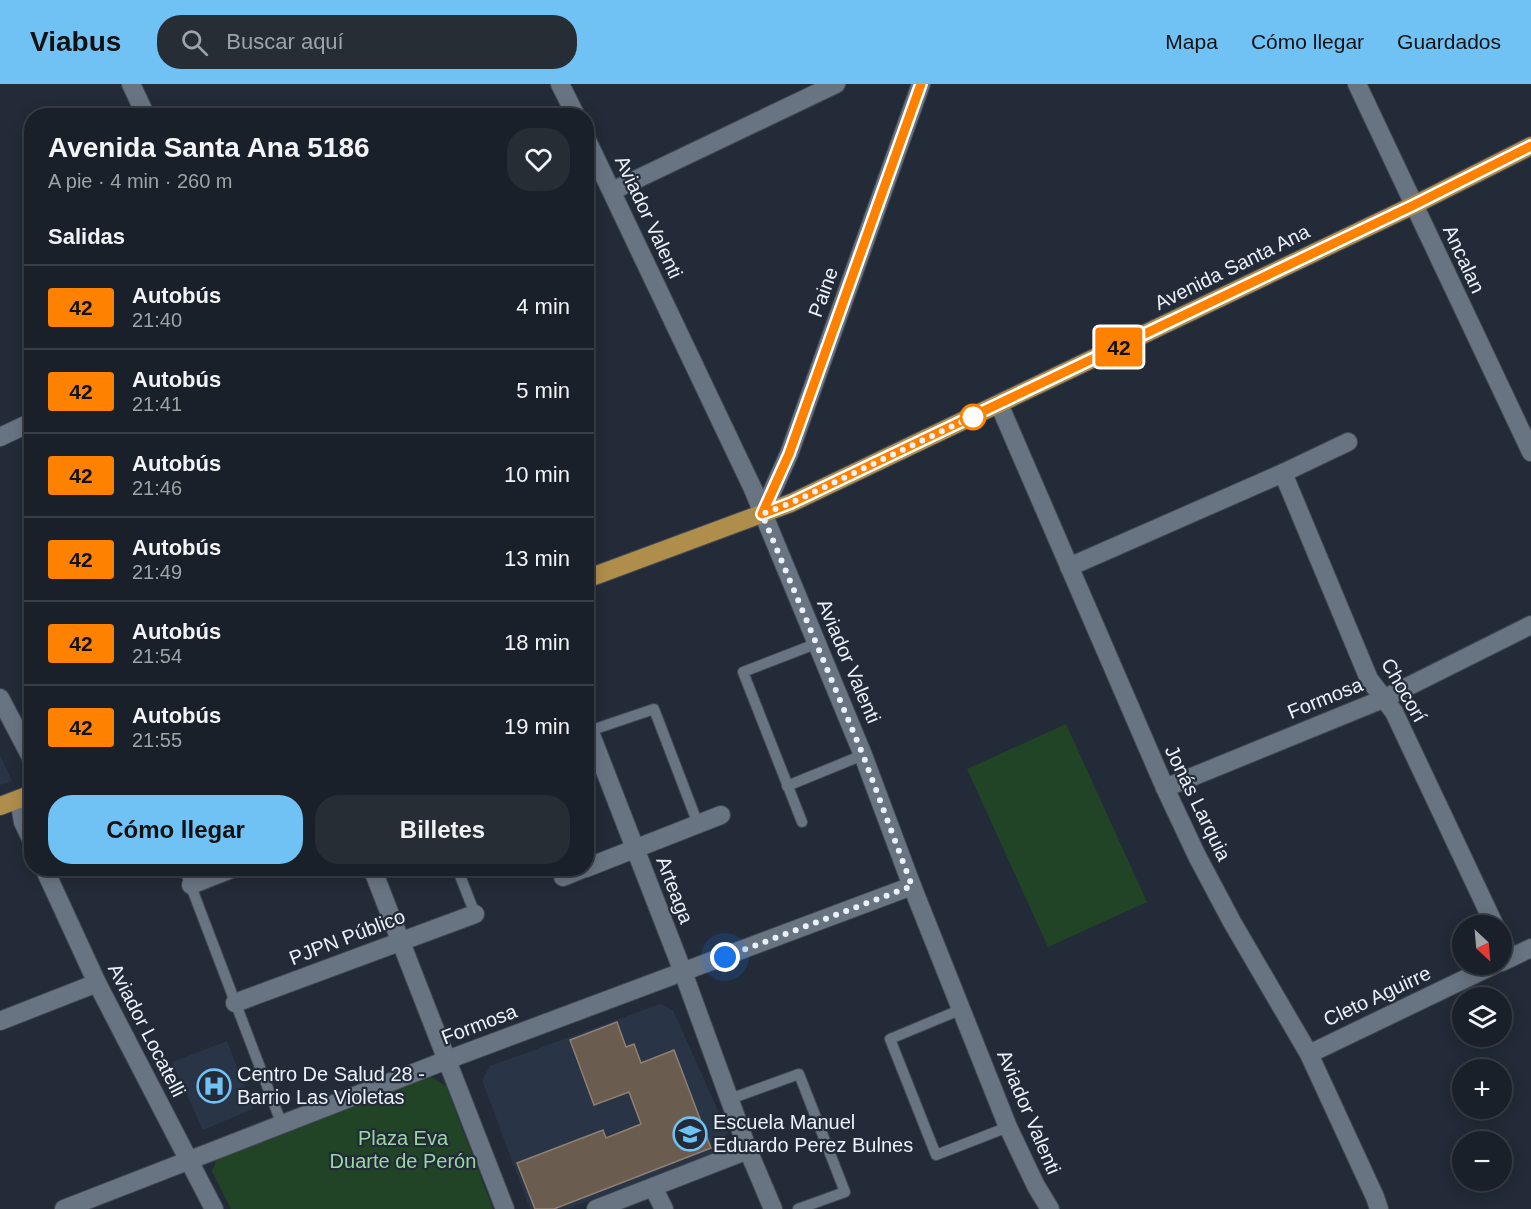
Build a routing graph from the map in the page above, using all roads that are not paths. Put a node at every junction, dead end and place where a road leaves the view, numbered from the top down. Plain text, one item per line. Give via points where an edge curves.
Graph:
1 (130, 84) edge
2 (560, 84) edge
3 (836, 84) edge
4 (921, 84) edge
5 (1357, 84) edge
6 (142, 108) edge
7 (572, 108) edge
8 (1531, 146) edge
9 (594, 157) edge
10 (612, 191) junction
11 (1414, 205) junction
12 (999, 404) junction
13 (24, 426) edge
14 (0, 437) edge
15 (1348, 442) dead end
16 (1531, 452) edge
17 (1283, 473) junction
18 (762, 514) junction
19 (1070, 567) junction
20 (594, 576) edge
21 (1531, 625) edge
22 (818, 643) junction
23 (0, 698) edge
24 (1383, 699) junction
25 (594, 726) edge
26 (24, 744) edge
27 (594, 744) edge
28 (863, 755) junction
29 (787, 786) junction
30 (1165, 788) junction
31 (24, 796) edge
32 (0, 806) edge
33 (24, 809) edge
34 (721, 815) dead end
35 (801, 822) dead end
36 (24, 824) edge
37 (698, 824) junction
38 (634, 849) junction
39 (594, 865) edge
40 (48, 876) edge
41 (375, 876) edge
42 (460, 876) edge
43 (187, 877) edge
44 (912, 886) junction
45 (475, 914) joint
46 (1490, 915) edge
47 (400, 941) junction
48 (1531, 948) edge
49 (1512, 958) edge
50 (683, 972) junction
51 (1476, 975) edge
52 (96, 983) junction
53 (235, 1004) junction
54 (962, 1009) junction
55 (0, 1021) edge
56 (1309, 1054) junction
57 (447, 1060) junction
58 (730, 1099) junction
59 (282, 1125) junction
60 (1008, 1127) junction
61 (748, 1150) junction
62 (189, 1161) junction
63 (653, 1187) junction
64 (63, 1209) edge
65 (214, 1209) edge
66 (505, 1209) edge
67 (596, 1209) edge
68 (664, 1209) edge
69 (773, 1209) edge
70 (798, 1209) edge
71 (1050, 1209) edge
72 (1379, 1209) edge

1 - 6 street
2 - 7 street
3 - 10 street
4 - 18 street, Paine via 789,454
5 - 11 street, Ancalan
8 - 11 main road, Avenida Santa Ana
9 - 10 street, Aviador Valenti
10 - 18 street, Aviador Valenti
11 - 12 main road, Avenida Santa Ana
11 - 16 street, Ancalan
12 - 18 main road, Avenida Santa Ana
12 - 19 street, Jonás Larquia
13 - 14 street
15 - 17 street
17 - 19 street
17 - 24 street, Chocorí via 1369,679
18 - 20 main road, Avenida Santa Ana
18 - 22 street, Aviador Valenti
19 - 30 street, Jonás Larquia
21 - 24 street, Formosa
22 - 28 street, Aviador Valenti
22 - 29 lane via 743,672
23 - 26 street
24 - 30 street, Formosa
24 - 46 street, Chocorí via 1394,712
25 - 37 lane via 654,709
27 - 38 street, Arteaga
28 - 29 lane
28 - 44 street, Aviador Valenti
29 - 35 lane
30 - 56 street, Jonás Larquia via 1232,922
31 - 32 main road
33 - 36 street
34 - 37 street
37 - 38 street
38 - 39 street
38 - 50 street, Arteaga
40 - 52 street, Aviador Locatelli
41 - 47 street
42 - 45 lane
43 - 53 lane
44 - 50 street, Formosa
44 - 54 street, Aviador Valenti
45 - 47 street, PJPN Público
47 - 53 street, PJPN Público
47 - 57 street
48 - 49 street, Cleto Aguirre
50 - 57 street, Formosa
50 - 58 street, Arteaga
51 - 56 street, Cleto Aguirre
52 - 55 street
52 - 62 street, Aviador Locatelli
53 - 59 lane
54 - 60 street, Aviador Valenti
54 - 60 lane via 890,1038 927,1134 936,1155
56 - 72 street, Jonás Larquia
57 - 59 street, Formosa
57 - 66 street
58 - 61 street, Arteaga
58 - 70 lane via 799,1074 845,1192
59 - 62 street, Formosa
60 - 71 street, Aviador Valenti
61 - 63 street
61 - 69 street, Arteaga
62 - 64 street, Formosa
62 - 65 street, Aviador Locatelli
63 - 67 street
63 - 68 street

